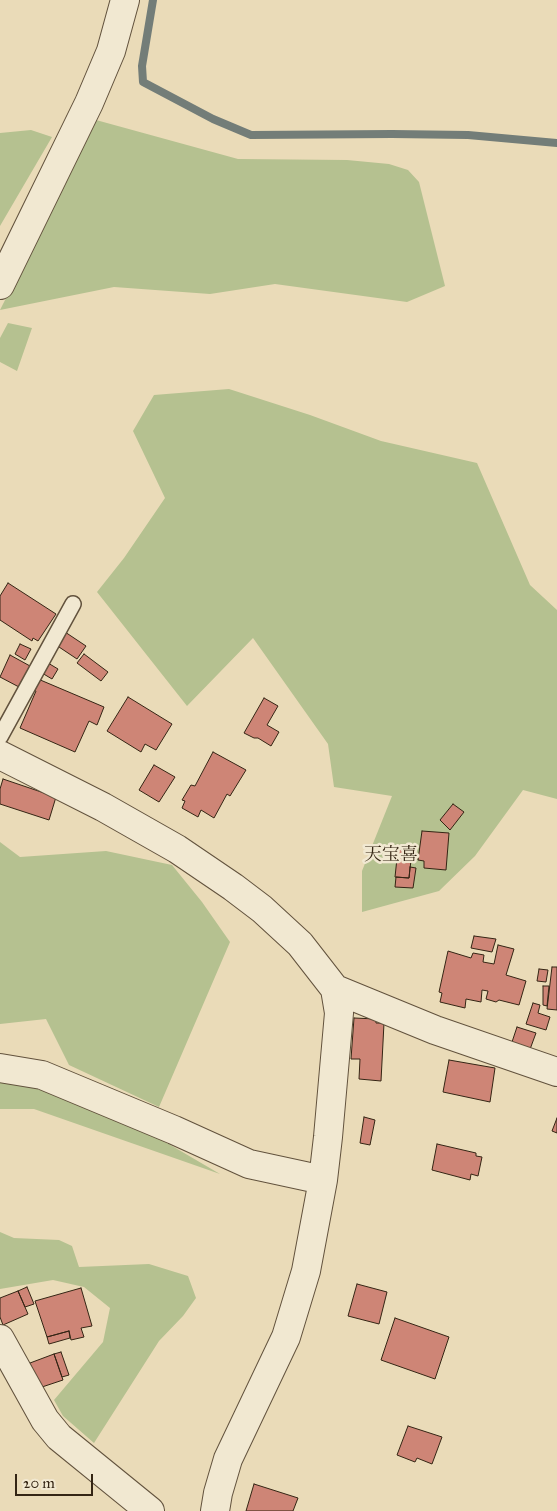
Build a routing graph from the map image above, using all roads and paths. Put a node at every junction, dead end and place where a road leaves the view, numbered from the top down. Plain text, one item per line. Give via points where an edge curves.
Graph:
1 (125, 0) edge
2 (0, 285) edge
3 (72, 604) dead end
4 (0, 738) edge
5 (0, 755) edge
6 (335, 989) junction
7 (0, 1068) edge
8 (557, 1072) edge
9 (323, 1180) junction
10 (0, 1339) edge
11 (150, 1511) edge
12 (215, 1511) edge

1 - 2 street via 111,50 89,103
3 - 4 lane
5 - 6 street via 178,849 226,882 300,944
6 - 8 street via 436,1030
6 - 9 street via 339,1013
7 - 9 street via 42,1075 249,1164
9 - 12 street via 306,1271 286,1337 228,1459
10 - 11 street via 45,1420 59,1438

